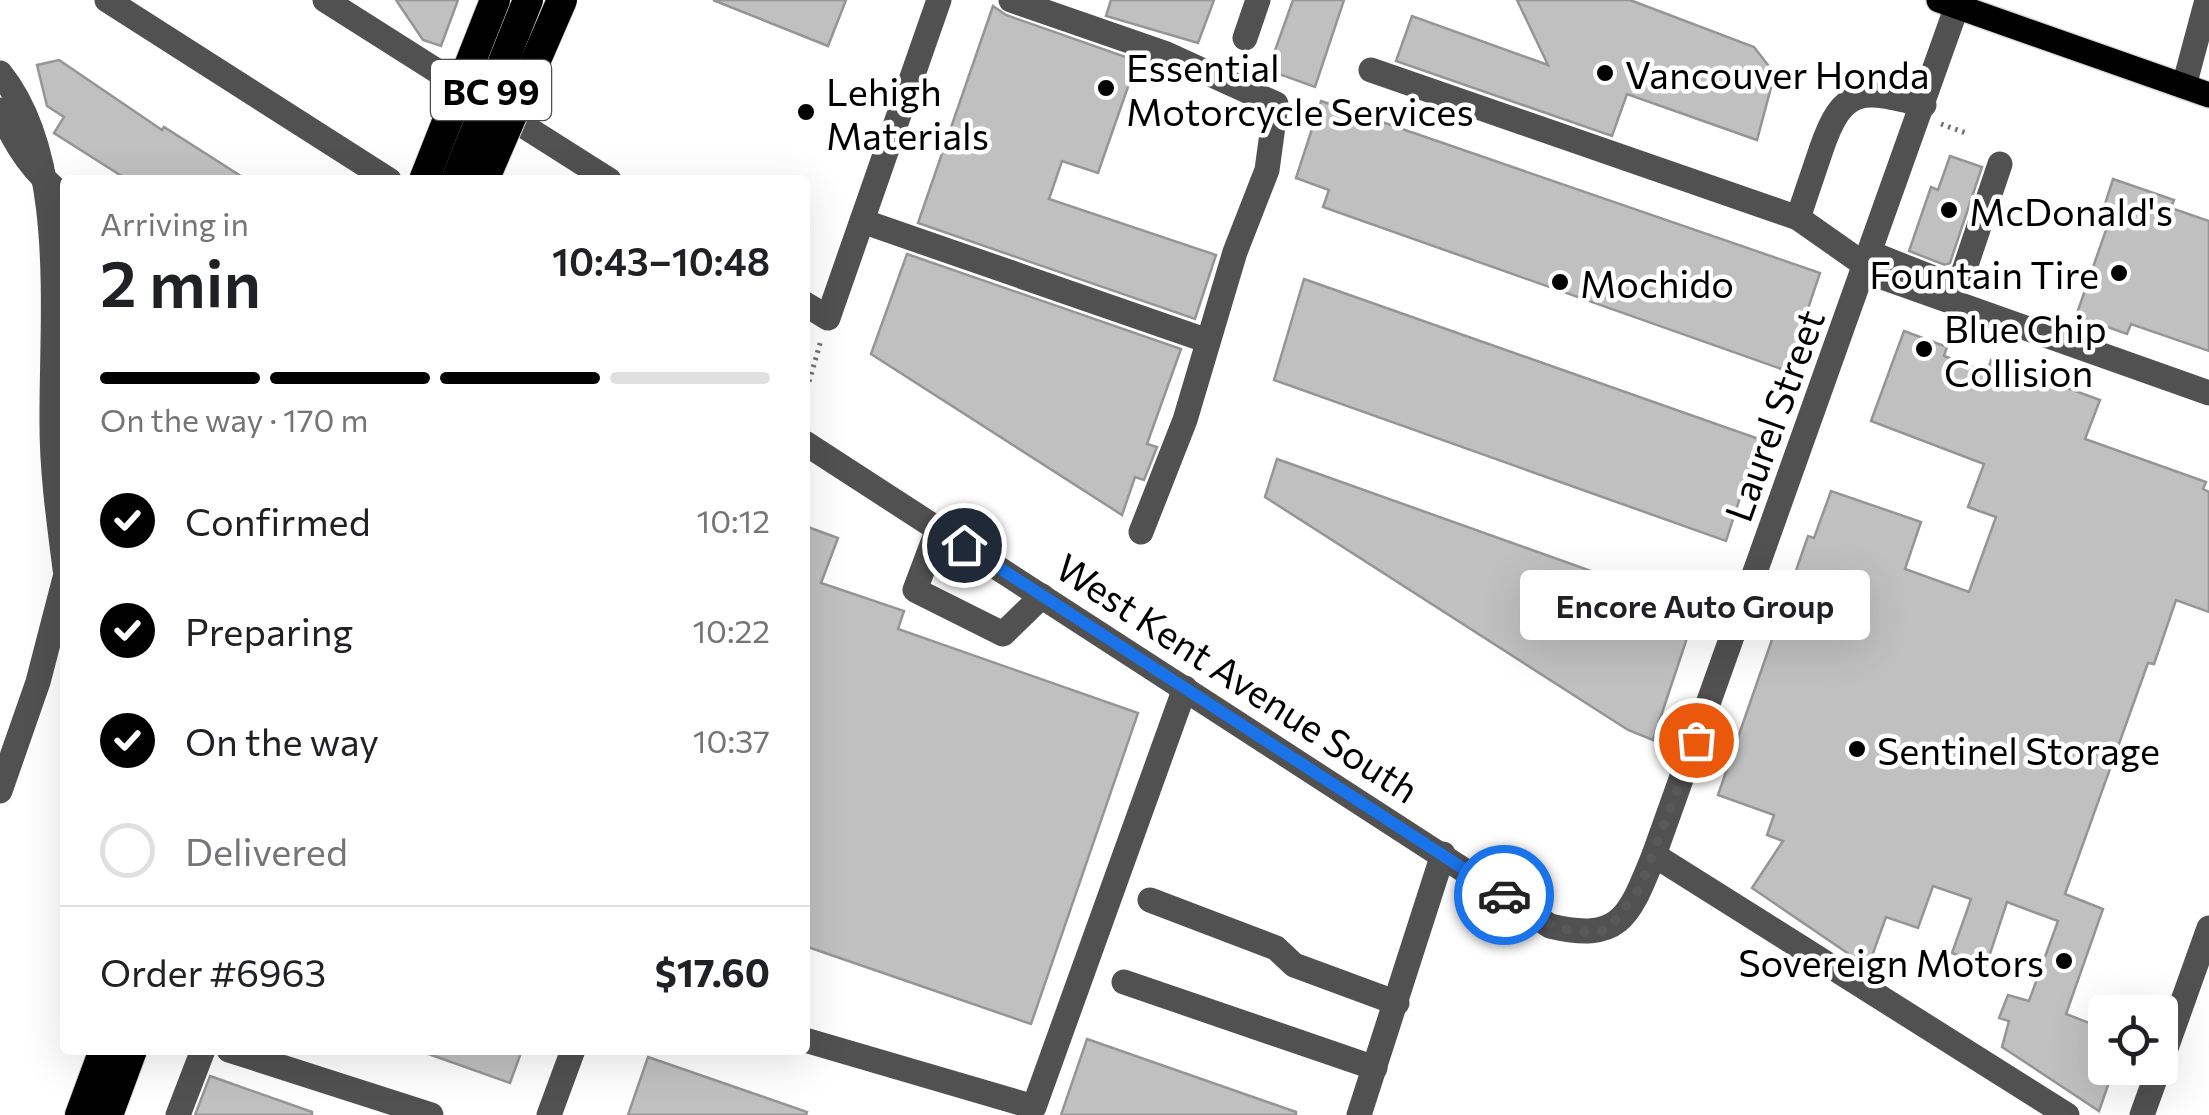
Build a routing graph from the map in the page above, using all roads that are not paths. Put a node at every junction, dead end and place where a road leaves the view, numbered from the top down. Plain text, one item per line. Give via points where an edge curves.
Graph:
1 (107, 0) edge
2 (325, 0) edge
3 (495, 0) edge
4 (528, 0) edge
5 (562, 0) edge
6 (939, 0) edge
7 (1011, 0) edge
8 (1258, 0) edge
9 (2206, 0) edge
10 (1948, 3) edge
11 (1245, 38) dead end
12 (1371, 70) dead end
13 (0, 74) edge
14 (2197, 90) edge
15 (0, 110) edge
16 (1932, 114) junction
17 (2000, 164) dead end
18 (381, 175) edge
19 (426, 175) edge
20 (458, 175) edge
21 (486, 175) edge
22 (601, 175) edge
23 (42, 180) junction
24 (60, 193) edge
25 (1798, 218) junction
26 (862, 221) junction
27 (1868, 260) junction
28 (810, 307) edge
29 (1208, 341) junction
30 (2209, 394) edge
31 (810, 446) edge
32 (60, 515) edge
33 (938, 528) junction
34 (1141, 532) dead end
35 (1042, 596) junction
36 (60, 597) edge
37 (1185, 688) junction
38 (0, 791) edge
39 (1443, 854) junction
40 (1654, 856) junction
41 (1150, 900) dead end
42 (2209, 928) edge
43 (1584, 934) joint
44 (1124, 982) dead end
45 (2199, 988) edge
46 (1398, 1002) junction
47 (2178, 1030) edge
48 (810, 1041) edge
49 (102, 1055) edge
50 (130, 1055) edge
51 (201, 1055) edge
52 (245, 1055) edge
53 (571, 1055) edge
54 (1376, 1068) junction
55 (2153, 1085) edge
56 (80, 1115) edge
57 (108, 1115) edge
58 (178, 1115) edge
59 (432, 1115) edge
60 (549, 1115) edge
61 (1358, 1115) edge
62 (2067, 1115) edge
63 (2142, 1115) edge

1 - 18 street
2 - 22 street
3 - 19 highway, BC 99, bridge
4 - 20 highway, BC 99, bridge
5 - 21 highway, bridge
6 - 26 street
7 - 29 street via 1164,53 1276,104 1268,170
8 - 11 street
9 - 14 street
10 - 14 main road
10 - 16 street, Laurel Street
12 - 25 street
13 - 23 street via 32,132
15 - 23 street
16 - 25 street via 1872,94 1848,100 1833,115
16 - 27 street, Laurel Street
17 - 27 street via 1956,280 1946,283
23 - 24 street
23 - 32 street via 51,234 52,428
25 - 27 street
26 - 28 street via 828,318
26 - 29 street
27 - 30 street via 1882,278
27 - 40 street, Laurel Street
29 - 34 street
31 - 33 street, West Kent Avenue South
33 - 35 street, West Kent Avenue South
33 - 35 street via 914,590 1003,634
35 - 37 street, West Kent Avenue South
36 - 38 street
37 - 39 street, West Kent Avenue South
37 - 48 street via 1034,1107
39 - 43 street, West Kent Avenue South via 1550,926
39 - 46 street
40 - 43 street, Laurel Street via 1623,916 1608,930
40 - 62 street
41 - 46 street via 1276,948 1294,965
42 - 45 street
44 - 54 street
45 - 47 street
46 - 54 street
49 - 56 highway
50 - 57 highway
51 - 58 street
52 - 59 street
53 - 60 street
54 - 61 street
55 - 63 street

